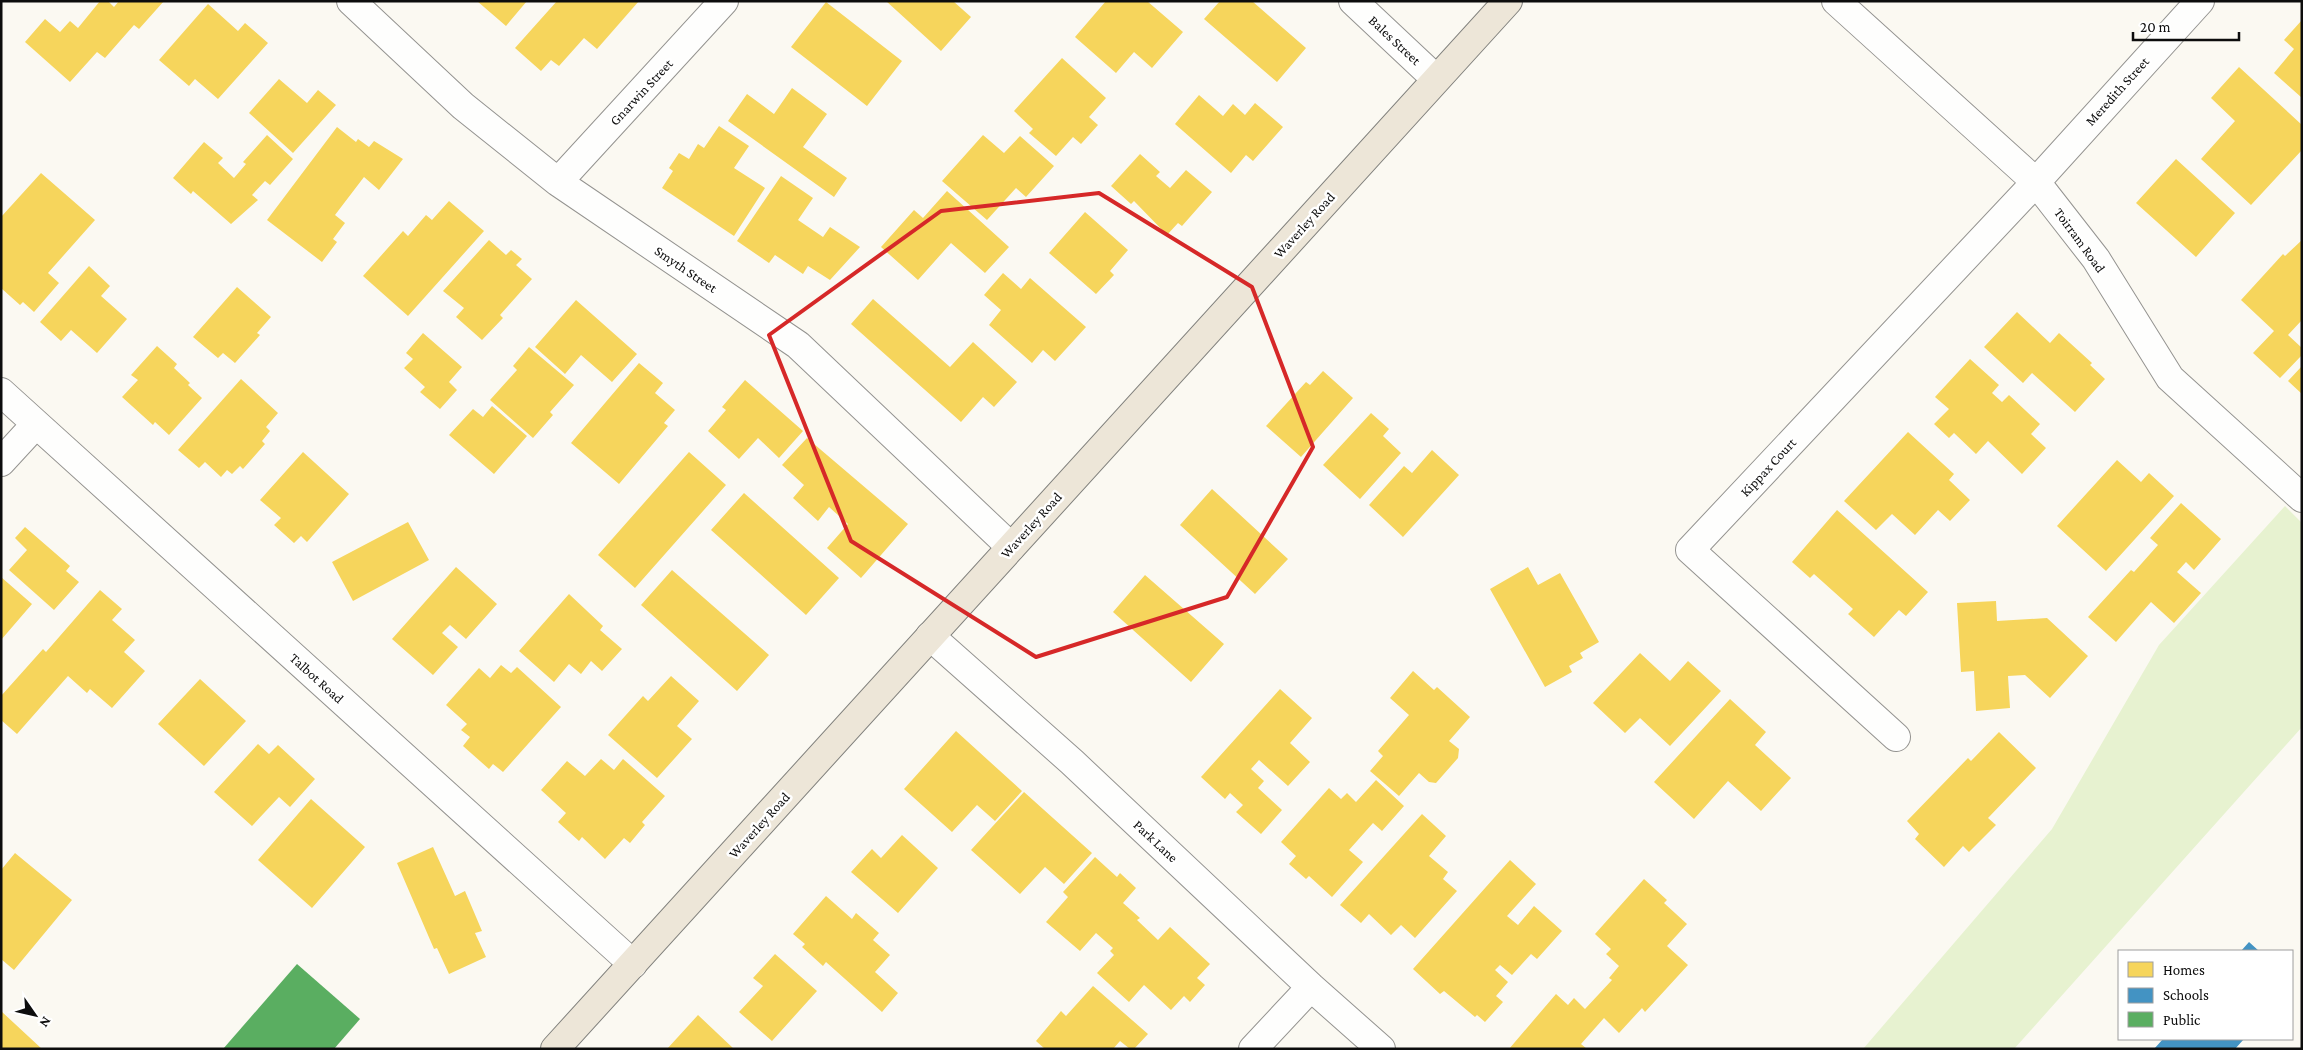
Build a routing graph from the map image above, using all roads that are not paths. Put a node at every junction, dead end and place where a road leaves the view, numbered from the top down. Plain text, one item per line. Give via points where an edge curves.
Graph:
1 (351, 1) edge
2 (724, 1) edge
3 (1353, 1) edge
4 (1508, 1) edge
5 (1836, 1) edge
6 (2200, 1) edge
7 (1436, 79) junction
8 (558, 182) junction
9 (2036, 182) junction
10 (1, 392) edge
11 (36, 424) junction
12 (1, 462) edge
13 (2302, 498) edge
14 (1011, 547) junction
15 (930, 636) junction
16 (1896, 737) dead end
17 (632, 964) junction
18 (1311, 987) junction
19 (555, 1049) edge
20 (1253, 1049) edge
21 (1381, 1049) edge

1 - 8 street, Smyth Street via 463,106
2 - 8 street, Gnarwin Street
3 - 7 street, Bales Street
4 - 7 main road, Waverley Road
5 - 9 street, Toirram Road
6 - 9 street, Meredith Street
7 - 14 main road, Waverley Road
8 - 14 street, Smyth Street via 798,345
9 - 13 street, Toirram Road via 2096,259 2170,378
9 - 16 street, Kippax Court via 1690,550
10 - 11 street, Talbot Road
11 - 12 street
11 - 17 street, Talbot Road
14 - 15 main road, Waverley Road
15 - 17 main road, Waverley Road
15 - 18 street, Park Lane via 1072,762
17 - 19 main road, Waverley Road
18 - 20 street
18 - 21 street, Park Lane

